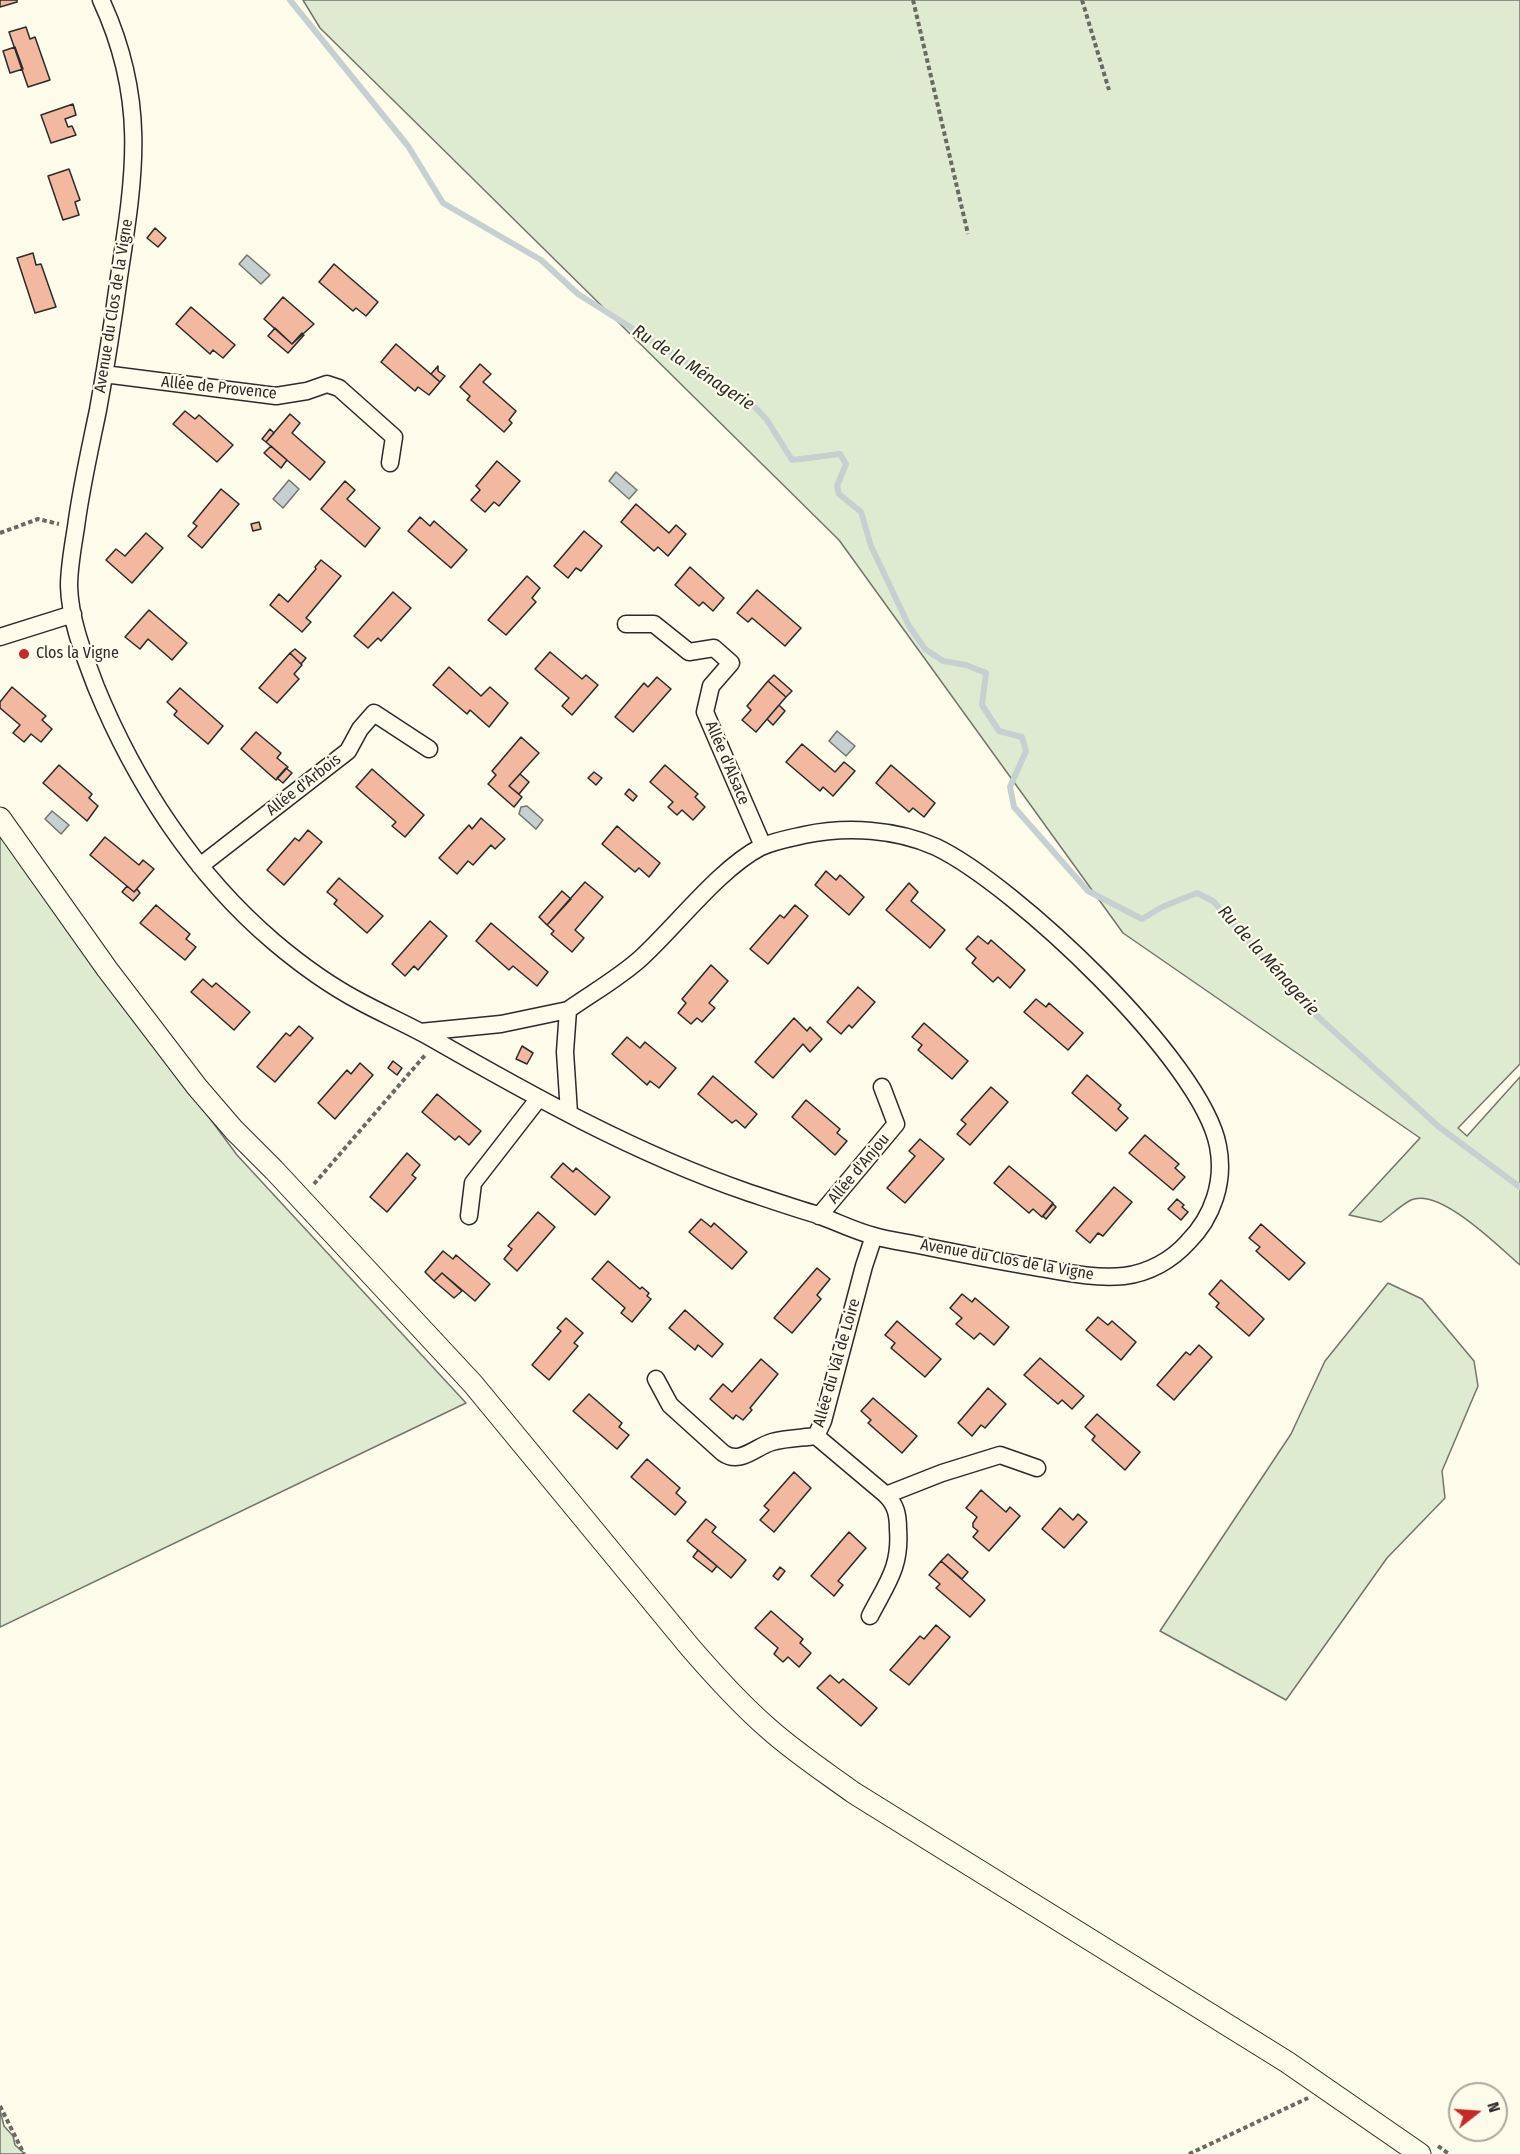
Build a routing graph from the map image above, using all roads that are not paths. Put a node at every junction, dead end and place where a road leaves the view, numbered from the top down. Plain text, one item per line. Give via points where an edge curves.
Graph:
1 (100, 0) edge
2 (104, 374) junction
3 (390, 463) dead end
4 (73, 614) junction
5 (626, 624) dead end
6 (0, 637) edge
7 (429, 749) dead end
8 (0, 818) edge
9 (763, 846) junction
10 (201, 866) junction
11 (568, 1010) junction
12 (420, 1032) junction
13 (882, 1087) dead end
14 (539, 1098) junction
15 (569, 1113) junction
16 (469, 1216) dead end
17 (819, 1216) junction
18 (874, 1236) junction
19 (656, 1379) dead end
20 (816, 1436) junction
21 (1037, 1468) dead end
22 (886, 1495) junction
23 (870, 1616) dead end
24 (1428, 2150) edge

1 - 2 street, Avenue du Clos de la Vigne via 114,28 127,73 134,118 135,165
2 - 3 street, Allée de Provence via 276,396 332,385 394,437
2 - 4 street, Avenue du Clos de la Vigne via 76,527 69,588
4 - 6 street
4 - 10 street, Avenue du Clos de la Vigne via 88,665 131,763
5 - 9 street, Allée d'Alsace via 654,624 689,652 714,648 731,663 711,686 705,712
7 - 10 street, Allée d'Arbois via 374,713 348,751
8 - 24 street via 197,1087 473,1384 689,1646 761,1721 854,1793
9 - 11 street, Avenue du Clos de la Vigne via 729,870 636,962
9 - 18 street, Avenue du Clos de la Vigne via 811,833 860,830 904,836 932,845 992,882 1082,961 1132,1012 1199,1099 1218,1144 1219,1186 1207,1217 1173,1256 1144,1271 1124,1276 1087,1276
10 - 12 street, Avenue du Clos de la Vigne via 269,938 302,964 365,1005
11 - 12 street, Avenue du Clos de la Vigne via 501,1024
11 - 15 street via 565,1052
12 - 14 street, Avenue du Clos de la Vigne
13 - 17 street, Allée d'Anjou via 896,1124
14 - 15 street, Avenue du Clos de la Vigne
14 - 16 street via 473,1183
15 - 17 street, Avenue du Clos de la Vigne via 697,1174
17 - 18 street, Avenue du Clos de la Vigne
18 - 20 street, Allée du Val de Loire
19 - 20 street, Allée du Val de Loire via 670,1405 729,1457 742,1456 772,1442
20 - 22 street
21 - 22 street via 1000,1455
22 - 23 street via 897,1512 899,1554

